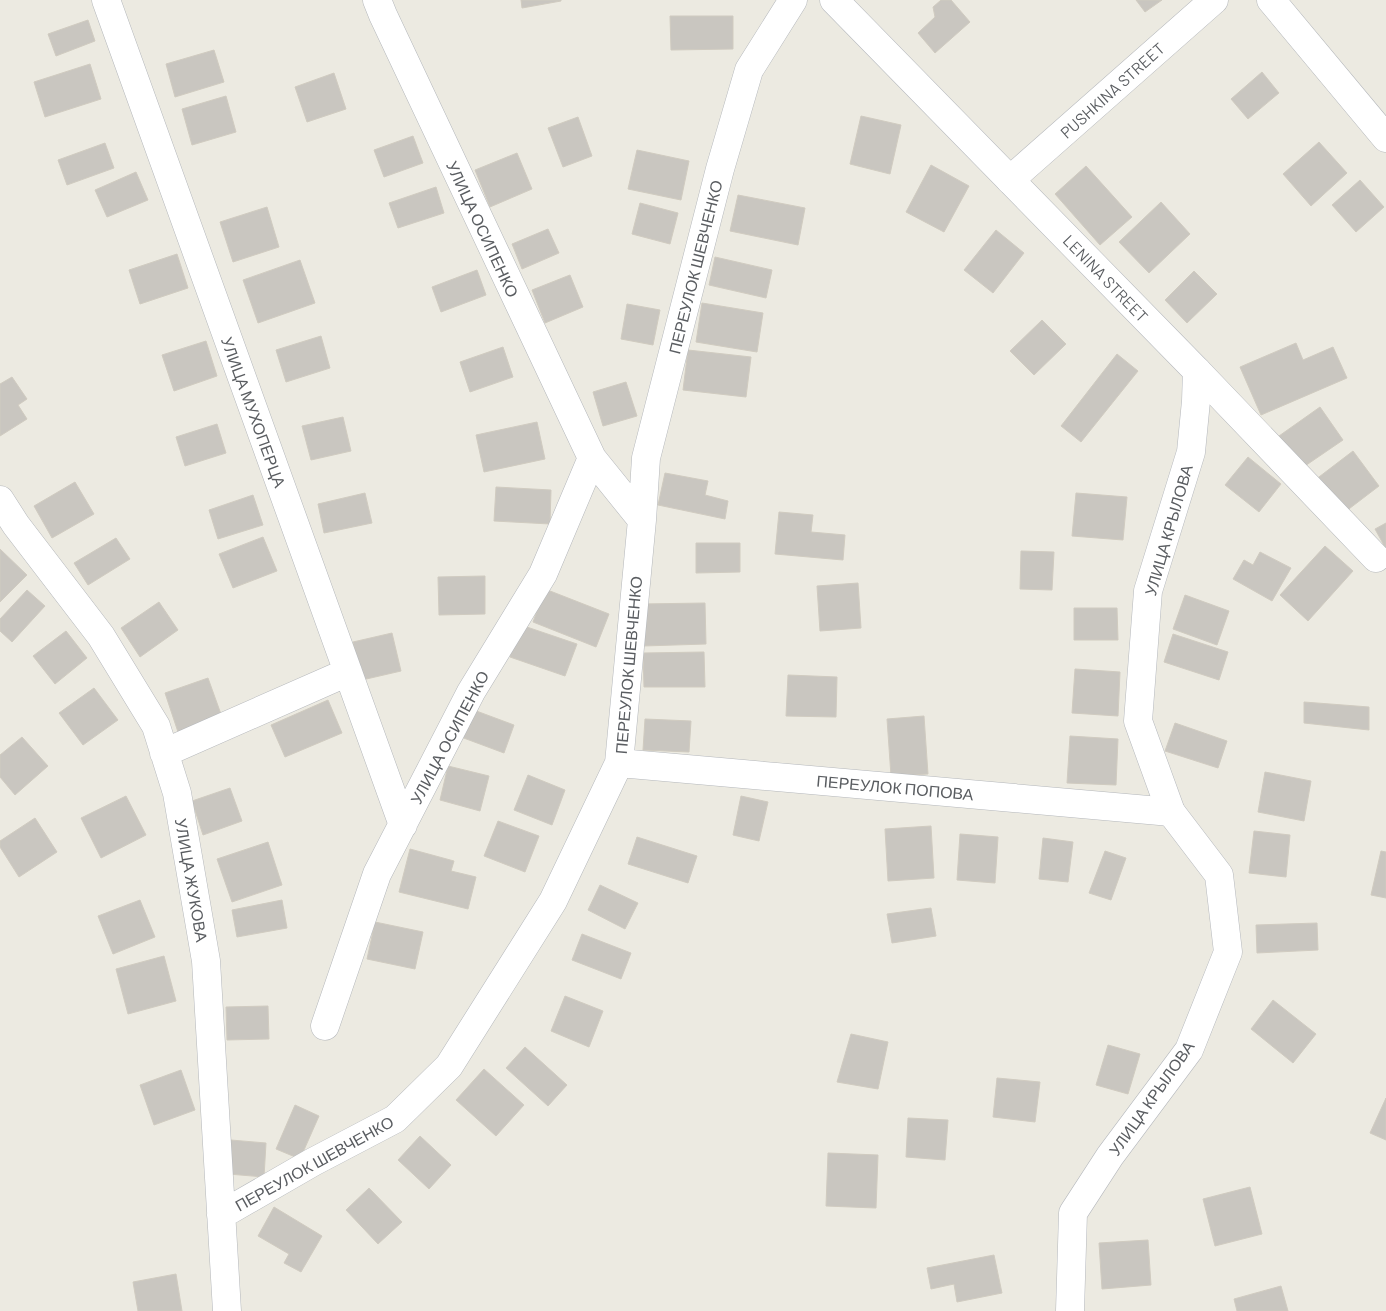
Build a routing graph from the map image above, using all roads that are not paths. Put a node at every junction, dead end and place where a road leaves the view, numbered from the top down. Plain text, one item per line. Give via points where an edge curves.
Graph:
1 (106, 0) edge
2 (377, 0) edge
3 (793, 0) edge
4 (834, 0) edge
5 (1214, 0) edge
6 (1271, 0) edge
7 (1386, 138) edge
8 (1010, 180) junction
9 (1196, 372) junction
10 (592, 458) junction
11 (0, 500) edge
12 (642, 520) junction
13 (1376, 558) dead end
14 (348, 672) junction
15 (164, 752) junction
16 (619, 764) junction
17 (1171, 812) junction
18 (402, 824) junction
19 (325, 1026) dead end
20 (221, 1215) junction
21 (227, 1311) edge
22 (1070, 1311) edge

1 - 14 street, УЛИЦА МУХОПЕРЦА
2 - 10 street, УЛИЦА ОСИПЕНКО
3 - 12 street, ПЕРЕУЛОК ШЕВЧЕНКО via 749,70 720,169 646,458
4 - 8 street, LENINA STREET
5 - 8 street, PUSHKINA STREET
6 - 7 street
8 - 9 street, LENINA STREET
9 - 13 street, LENINA STREET
9 - 17 street, УЛИЦА КРЫЛОВА via 1191,452 1148,591 1138,721
10 - 12 street, УЛИЦА ОСИПЕНКО
10 - 18 street, УЛИЦА ОСИПЕНКО via 543,574 471,692
11 - 15 street, УЛИЦА ЖУКОВА via 101,636 156,726
12 - 16 street, ПЕРЕУЛОК ШЕВЧЕНКО
14 - 15 street
14 - 18 street, УЛИЦА МУХОПЕРЦА
15 - 20 street, УЛИЦА ЖУКОВА via 177,793 206,961
16 - 17 street, ПЕРЕУЛОК ПОПОВА
16 - 20 street, ПЕРЕУЛОК ШЕВЧЕНКО via 553,902 449,1066 395,1119
17 - 22 street, УЛИЦА КРЫЛОВА via 1219,875 1228,952 1189,1050 1110,1156 1073,1213
18 - 19 street, УЛИЦА ОСИПЕНКО via 377,874
20 - 21 street, УЛИЦА ЖУКОВА

